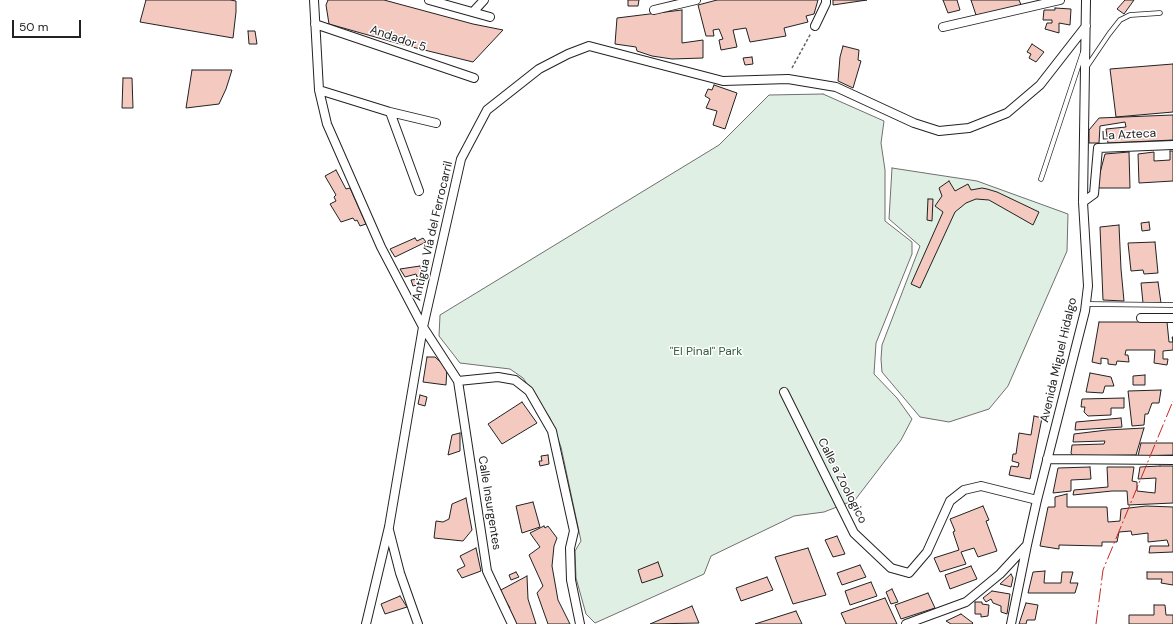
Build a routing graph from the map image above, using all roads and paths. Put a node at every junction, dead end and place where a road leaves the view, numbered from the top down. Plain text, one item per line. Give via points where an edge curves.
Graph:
1 (314, 0) edge
2 (429, 0) edge
3 (484, 0) edge
4 (696, 0) edge
5 (826, 0) edge
6 (1060, 0) edge
7 (1086, 0) edge
8 (654, 10) dead end
9 (473, 12) junction
10 (1160, 13) dead end
11 (490, 17) dead end
12 (315, 24) junction
13 (815, 26) joint
14 (1086, 26) junction
15 (943, 27) dead end
16 (1085, 44) junction
17 (792, 68) dead end
18 (1086, 68) junction
19 (474, 78) dead end
20 (319, 90) junction
21 (390, 112) junction
22 (436, 123) dead end
23 (1173, 145) edge
24 (1041, 179) dead end
25 (420, 191) dead end
26 (1084, 202) junction
27 (1086, 304) junction
28 (1173, 305) edge
29 (1141, 318) dead end
30 (1173, 318) edge
31 (423, 327) junction
32 (458, 381) junction
33 (784, 392) dead end
34 (1047, 459) junction
35 (1173, 460) edge
36 (1037, 500) junction
37 (389, 527) junction
38 (1026, 545) junction
39 (366, 624) edge
40 (418, 624) edge
41 (512, 624) edge
42 (580, 624) edge
43 (906, 624) edge
44 (1011, 624) edge

1 - 12 street
2 - 9 street
3 - 9 street
4 - 8 street
5 - 13 street
6 - 15 street
7 - 14 street, Avenida Miguel Hidalgo
9 - 11 street
10 - 18 lane via 1130,15 1120,20
12 - 19 street, Andador 5
12 - 20 street
13 - 17 path
14 - 16 street, Avenida Miguel Hidalgo
14 - 31 street, Antigua Vía del Ferrocarril via 1040,85 1007,113 969,128 940,131 914,123 836,87 788,79 723,81 589,46 568,54 539,69 487,110 461,159
16 - 18 street, Avenida Miguel Hidalgo
16 - 24 lane
18 - 26 street, Avenida Miguel Hidalgo
20 - 21 street
20 - 31 street via 327,124 374,233
21 - 22 street
21 - 25 street
23 - 26 street, La Azteca via 1098,148 1094,194
26 - 27 street, Avenida Miguel Hidalgo via 1088,286
27 - 28 lane
27 - 34 street, Avenida Miguel Hidalgo
29 - 30 street
31 - 32 street
31 - 37 street, Antigua Vía del Ferrocarril
32 - 41 street, Calle Insurgentes via 487,571
32 - 42 street via 498,377 515,380 529,391 552,431 574,531 570,548 571,580
33 - 36 street, Calle a Zoologico via 854,533 891,568 909,573 927,552 950,501 964,490 981,486
34 - 35 street
34 - 36 street, Avenida Miguel Hidalgo
36 - 38 street, Avenida Miguel Hidalgo
37 - 39 street, Antigua Vía del Ferrocarril
37 - 40 street via 400,573
38 - 43 street via 1000,574 966,602
38 - 44 street, Avenida Miguel Hidalgo

